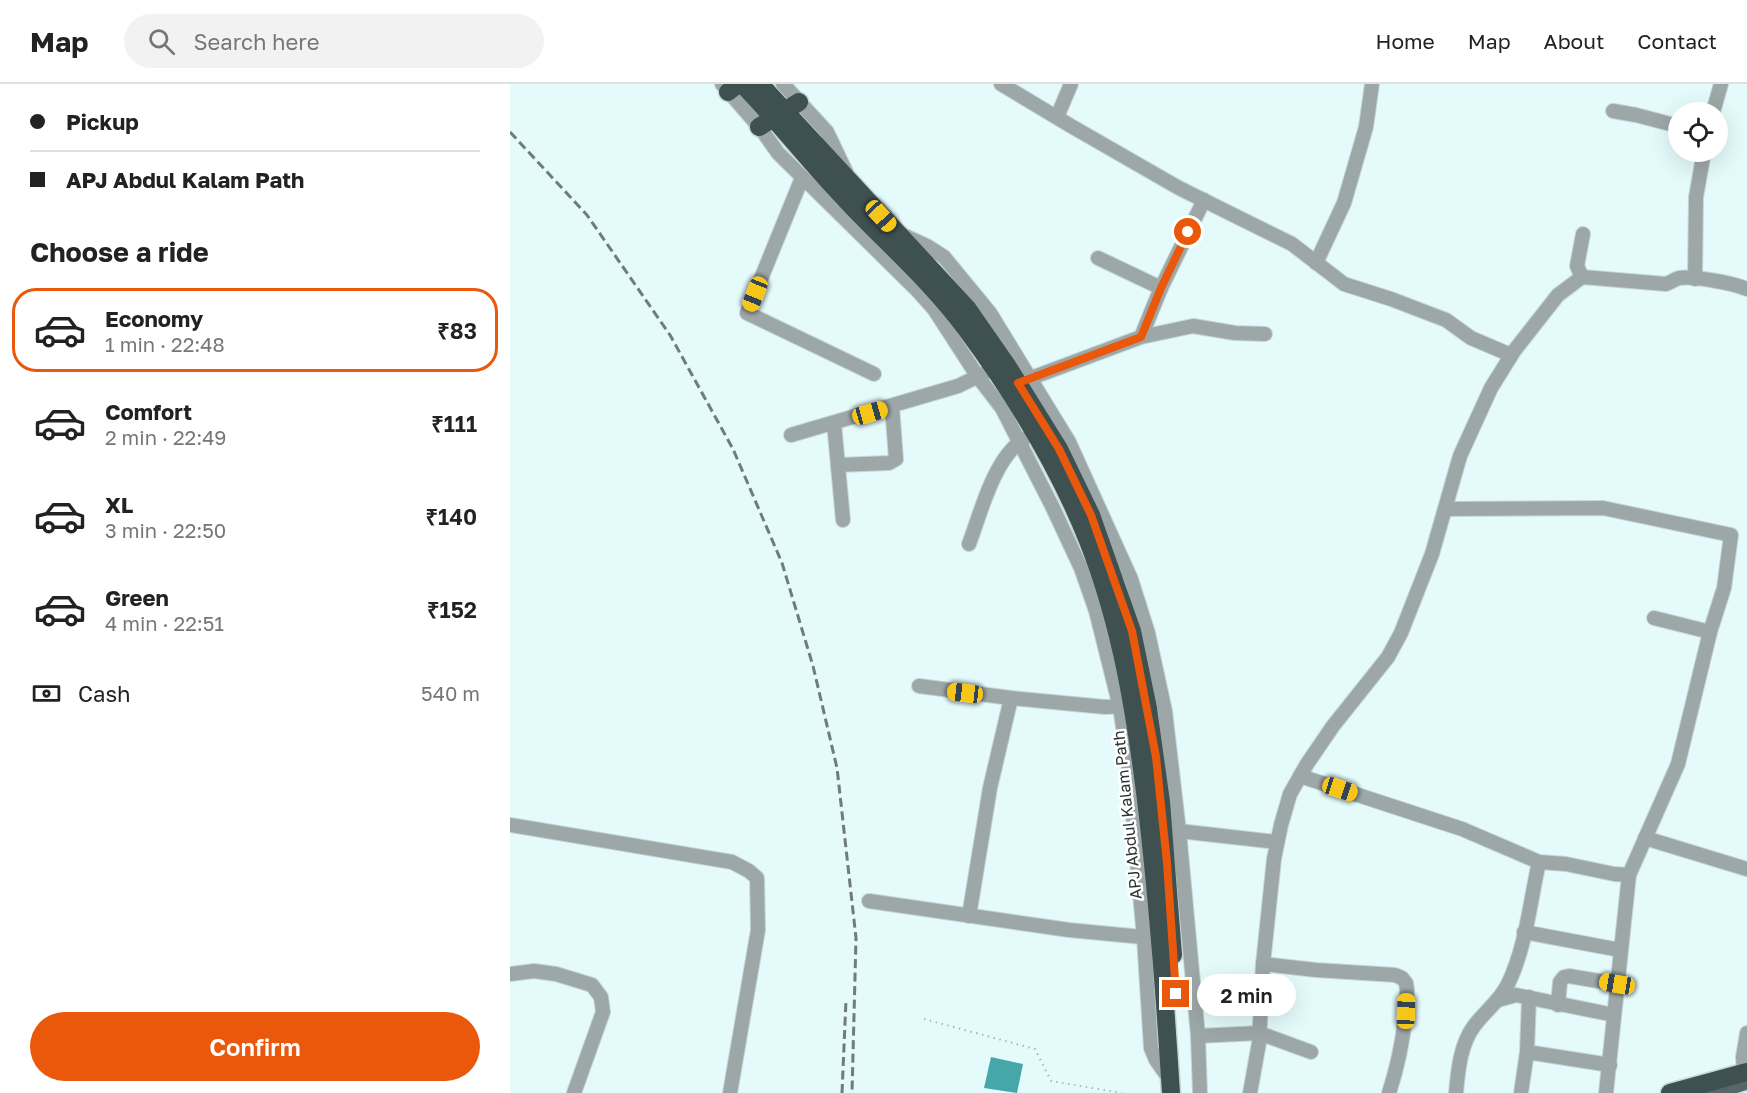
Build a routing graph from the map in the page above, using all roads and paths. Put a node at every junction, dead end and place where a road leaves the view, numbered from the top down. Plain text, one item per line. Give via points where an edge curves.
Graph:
1 (760, 84) edge
2 (783, 84) edge
3 (1001, 84) edge
4 (1071, 84) edge
5 (1372, 84) edge
6 (1721, 84) edge
7 (732, 86) edge
8 (1716, 102) edge
9 (1613, 111) dead end
10 (779, 114) junction
11 (1057, 117) junction
12 (1668, 123) edge
13 (1702, 162) edge
14 (833, 175) junction
15 (802, 178) junction
16 (851, 184) junction
17 (1204, 200) junction
18 (896, 232) junction
19 (1583, 234) dead end
20 (1098, 258) dead end
21 (1316, 263) junction
22 (908, 272) junction
23 (1582, 277) junction
24 (1695, 279) junction
25 (1161, 288) junction
26 (1747, 289) edge
27 (1265, 334) dead end
28 (1141, 337) junction
29 (1511, 355) junction
30 (992, 369) junction
31 (874, 374) dead end
32 (1024, 380) junction
33 (892, 406) junction
34 (834, 423) junction
35 (1034, 433) junction
36 (791, 435) dead end
37 (1019, 442) junction
38 (838, 465) junction
39 (1446, 509) junction
40 (843, 520) dead end
41 (969, 544) dead end
42 (1104, 612) junction
43 (1654, 618) dead end
44 (1710, 632) junction
45 (919, 686) dead end
46 (1011, 698) junction
47 (1142, 709) junction
48 (1300, 776) junction
49 (510, 825) edge
50 (1171, 832) junction
51 (1645, 838) junction
52 (1277, 842) junction
53 (1539, 862) junction
54 (1747, 869) edge
55 (1629, 875) junction
56 (869, 901) dead end
57 (969, 916) junction
58 (1524, 932) junction
59 (1152, 938) junction
60 (1620, 950) junction
61 (1182, 958) junction
62 (1263, 964) junction
63 (510, 974) edge
64 (1617, 984) junction
65 (1529, 997) junction
66 (1498, 1000) junction
67 (1558, 1005) junction
68 (1614, 1015) junction
69 (924, 1019) dead end
70 (1259, 1033) junction
71 (1747, 1033) edge
72 (1198, 1036) junction
73 (1311, 1052) dead end
74 (1527, 1052) junction
75 (1610, 1065) junction
76 (1746, 1077) edge
77 (1171, 1090) edge
78 (574, 1093) edge
79 (730, 1093) edge
80 (1122, 1093) edge
81 (1200, 1093) edge
82 (1250, 1093) edge
83 (1389, 1093) edge
84 (1456, 1093) edge
85 (1521, 1093) edge
86 (1606, 1093) edge
87 (1670, 1093) edge
88 (1712, 1093) edge

1 - 10 highway, APJ Abdul Kalam Path
2 - 10 street
3 - 11 street
4 - 11 street
5 - 21 street via 1366,127 1344,202
6 - 8 street
7 - 10 highway, APJ Abdul Kalam Path
9 - 12 street
10 - 14 highway, APJ Abdul Kalam Path
10 - 15 street via 778,153
10 - 16 street via 827,132
11 - 17 street
13 - 24 street via 1696,197
14 - 16 highway, APJ Abdul Kalam Path
14 - 22 highway, APJ Abdul Kalam Path
15 - 22 street
15 - 31 street via 747,313
16 - 18 highway, APJ Abdul Kalam Path
17 - 21 street via 1292,244
17 - 25 street
18 - 30 highway, APJ Abdul Kalam Path via 967,308
18 - 32 street via 944,257 990,314
19 - 23 street via 1577,266
20 - 25 street
21 - 29 street via 1344,284 1446,320 1471,338
22 - 30 highway, APJ Abdul Kalam Path via 953,312
23 - 24 street via 1666,285 1678,278
23 - 29 street via 1558,295
24 - 26 street
25 - 28 street
27 - 28 street via 1193,326
28 - 32 street
29 - 39 street via 1476,417 1460,456
30 - 32 highway, APJ Abdul Kalam Path
30 - 33 street via 958,386
30 - 35 highway, APJ Abdul Kalam Path
30 - 37 street via 1002,408
32 - 47 highway, APJ Abdul Kalam Path via 1091,515 1132,631
33 - 34 street
33 - 38 street via 896,459 889,463
34 - 36 street
34 - 38 street
35 - 37 street
35 - 42 highway, APJ Abdul Kalam Path via 1088,540
37 - 41 street via 1000,466
37 - 42 street
38 - 40 street
39 - 44 street via 1603,508 1731,535 1724,588
39 - 48 street via 1422,582 1388,657 1333,726
42 - 47 highway, APJ Abdul Kalam Path
43 - 44 street
44 - 51 street via 1678,764
45 - 46 street
46 - 47 street
46 - 57 street via 990,788
47 - 50 highway, APJ Abdul Kalam Path
47 - 59 highway, APJ Abdul Kalam Path via 1153,859
48 - 52 street via 1290,794
48 - 53 street via 1462,829
49 - 79 street via 732,862 757,878 759,930
50 - 52 street
50 - 61 highway, APJ Abdul Kalam Path via 1167,863
51 - 54 street
51 - 55 street
52 - 62 street
53 - 55 street
53 - 58 street
55 - 60 street
56 - 57 street
57 - 59 street
58 - 60 street
58 - 66 street via 1514,970
59 - 77 highway, APJ Abdul Kalam Path
60 - 64 street
61 - 72 street
61 - 77 highway, APJ Abdul Kalam Path
62 - 70 street
62 - 83 street via 1384,973 1402,978 1407,990 1403,1038
63 - 78 street via 556,974 592,985 601,997 603,1012
64 - 67 street via 1564,977
64 - 68 street
65 - 66 street via 1516,995
65 - 67 street
65 - 74 street
66 - 84 street via 1469,1034
67 - 68 street
68 - 75 street
69 - 80 path via 1035,1049 1051,1081
70 - 72 street
70 - 73 street
70 - 82 street
71 - 76 street via 1743,1056
72 - 81 street
74 - 75 street
74 - 85 street
75 - 86 street
76 - 87 highway
76 - 88 main road

